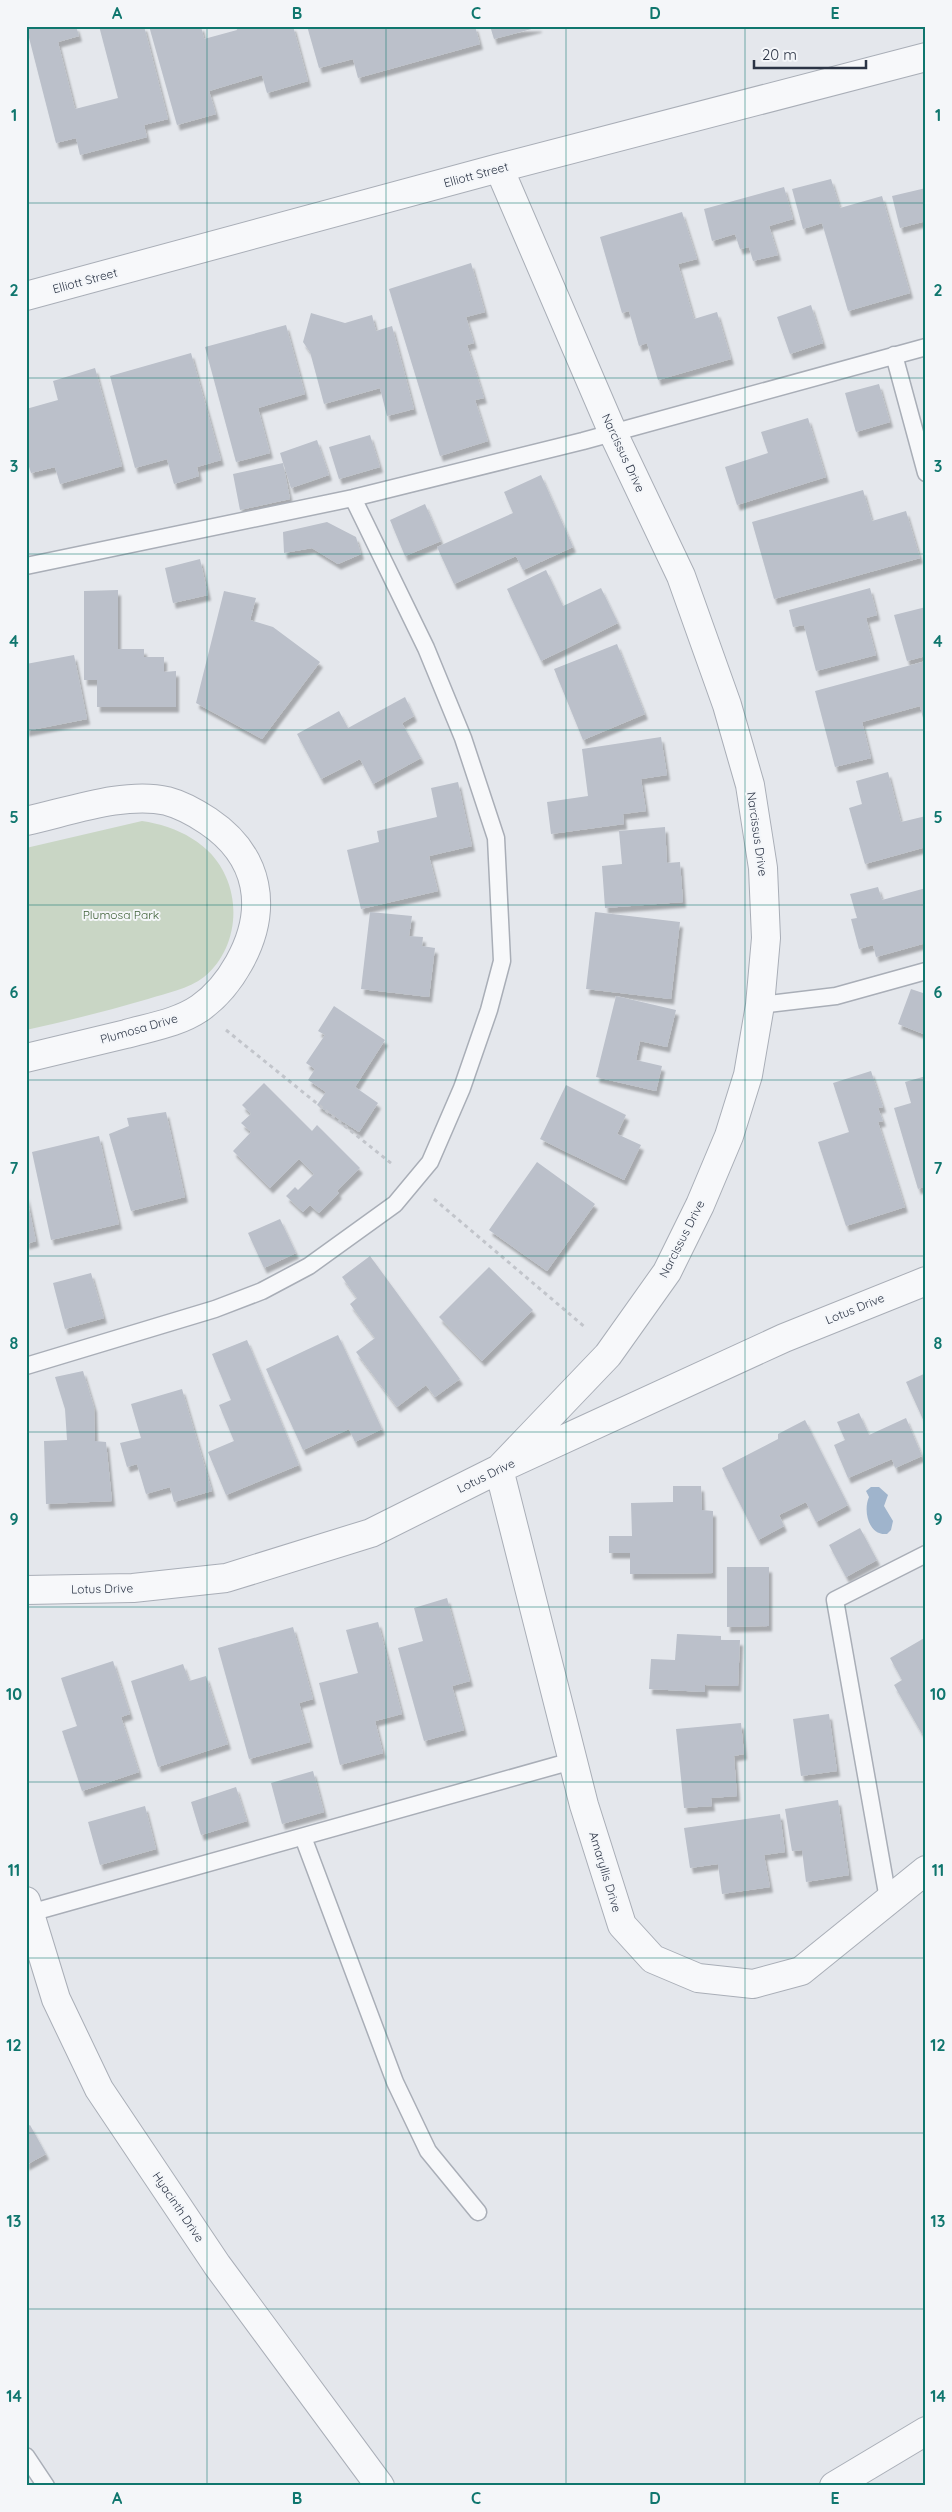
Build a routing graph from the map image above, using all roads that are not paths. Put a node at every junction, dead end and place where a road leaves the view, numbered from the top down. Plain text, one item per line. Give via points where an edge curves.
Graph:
1 (926, 57) edge
2 (499, 168) junction
3 (26, 296) edge
4 (926, 346) edge
5 (894, 355) junction
6 (613, 433) junction
7 (926, 473) edge
8 (353, 498) junction
9 (26, 566) edge
10 (26, 821) edge
11 (926, 971) edge
12 (760, 1005) junction
13 (26, 1058) edge
14 (926, 1281) edge
15 (26, 1366) edge
16 (500, 1469) junction
17 (926, 1554) edge
18 (26, 1590) edge
19 (572, 1761) junction
20 (303, 1837) junction
21 (926, 1870) edge
22 (888, 1899) junction
23 (28, 1907) edge
24 (478, 2212) dead end
25 (926, 2431) edge
26 (26, 2456) edge
27 (46, 2486) edge
28 (380, 2486) edge
29 (834, 2486) edge

1 - 2 street, Elliott Street
2 - 3 street, Elliott Street
2 - 6 street, Narcissus Drive
4 - 5 lane
5 - 6 lane
5 - 7 lane
6 - 8 lane
6 - 12 street, Narcissus Drive via 681,576 727,705 750,785 763,868 766,938
8 - 9 lane
8 - 15 lane via 426,648 463,738 496,838 502,961 462,1088 430,1162 395,1204 309,1266 262,1291 215,1308
10 - 13 street, Plumosa Drive via 137,798 169,802 203,818 232,841 246,859 257,897 255,922 243,955 230,979 202,1006 168,1023
11 - 12 lane via 836,996
12 - 16 street, Narcissus Drive via 748,1075 729,1136 667,1272 608,1356
14 - 16 street, Lotus Drive via 784,1338
16 - 18 street, Lotus Drive via 371,1533 226,1578 133,1588
16 - 19 street, Amaryllis Drive
17 - 22 lane via 835,1600
19 - 20 lane
19 - 22 street, Amaryllis Drive via 622,1925 653,1959 698,1978 753,1984 800,1971
20 - 23 lane
20 - 24 lane via 395,2082 428,2151
21 - 22 street, Amaryllis Drive
23 - 28 street, Hyacinth Drive via 56,1999 99,2090 217,2264
25 - 29 street
26 - 27 lane

